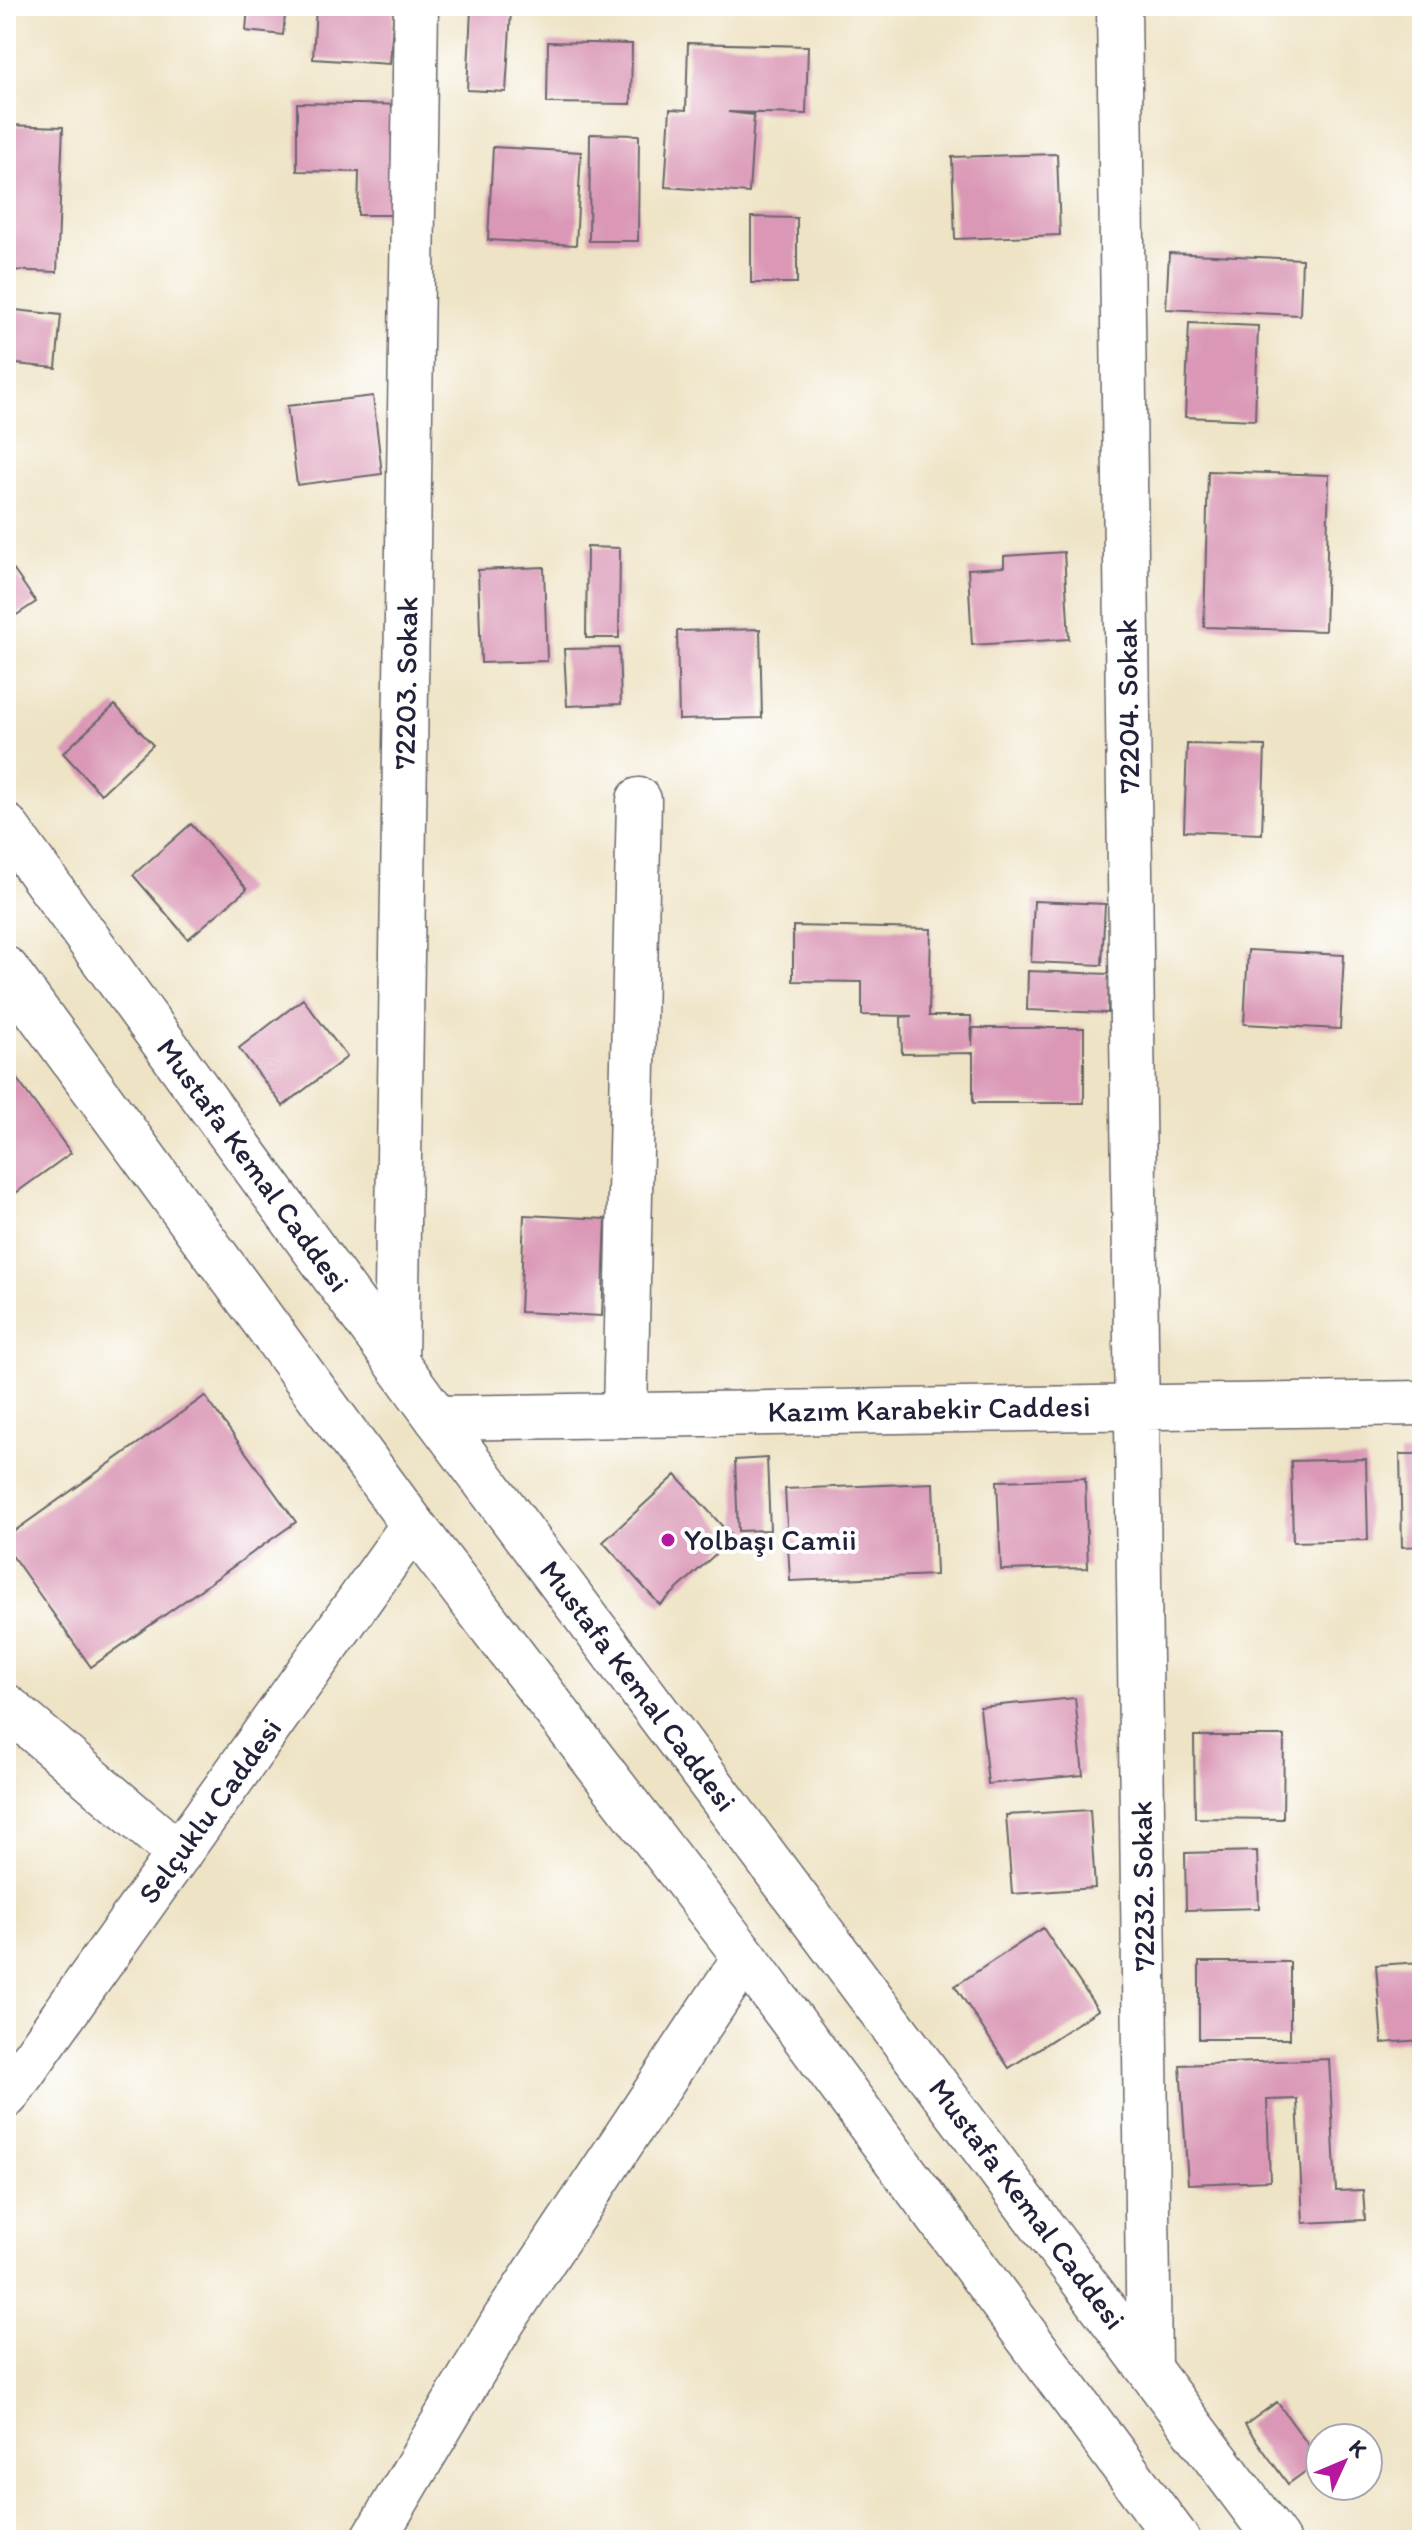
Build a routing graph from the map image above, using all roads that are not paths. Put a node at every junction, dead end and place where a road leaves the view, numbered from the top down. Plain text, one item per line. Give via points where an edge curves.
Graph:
1 (416, 6) edge
2 (1119, 6) edge
3 (639, 800) dead end
4 (6, 826) edge
5 (6, 969) edge
6 (396, 1361) junction
7 (1422, 1403) edge
8 (1138, 1406) junction
9 (625, 1413) junction
10 (437, 1418) junction
11 (413, 1525) junction
12 (6, 1706) edge
13 (179, 1854) junction
14 (745, 1957) junction
15 (6, 2096) edge
16 (1149, 2366) junction
17 (373, 2540) edge
18 (1178, 2540) edge
19 (1277, 2540) edge

1 - 6 street, 72203. Sokak
2 - 8 street, 72204. Sokak
3 - 9 street
4 - 6 street, Mustafa Kemal Caddesi
5 - 11 street
6 - 10 street, Mustafa Kemal Caddesi
7 - 8 street, Kazım Karabekir Caddesi
8 - 9 street, Kazım Karabekir Caddesi
8 - 16 street, 72232. Sokak
9 - 10 street, Kazım Karabekir Caddesi
10 - 16 street, Mustafa Kemal Caddesi
11 - 13 street, Selçuklu Caddesi
11 - 14 street
12 - 13 street
13 - 15 street, Selçuklu Caddesi
14 - 17 street via 504,2320
14 - 18 street
16 - 19 street, Mustafa Kemal Caddesi

